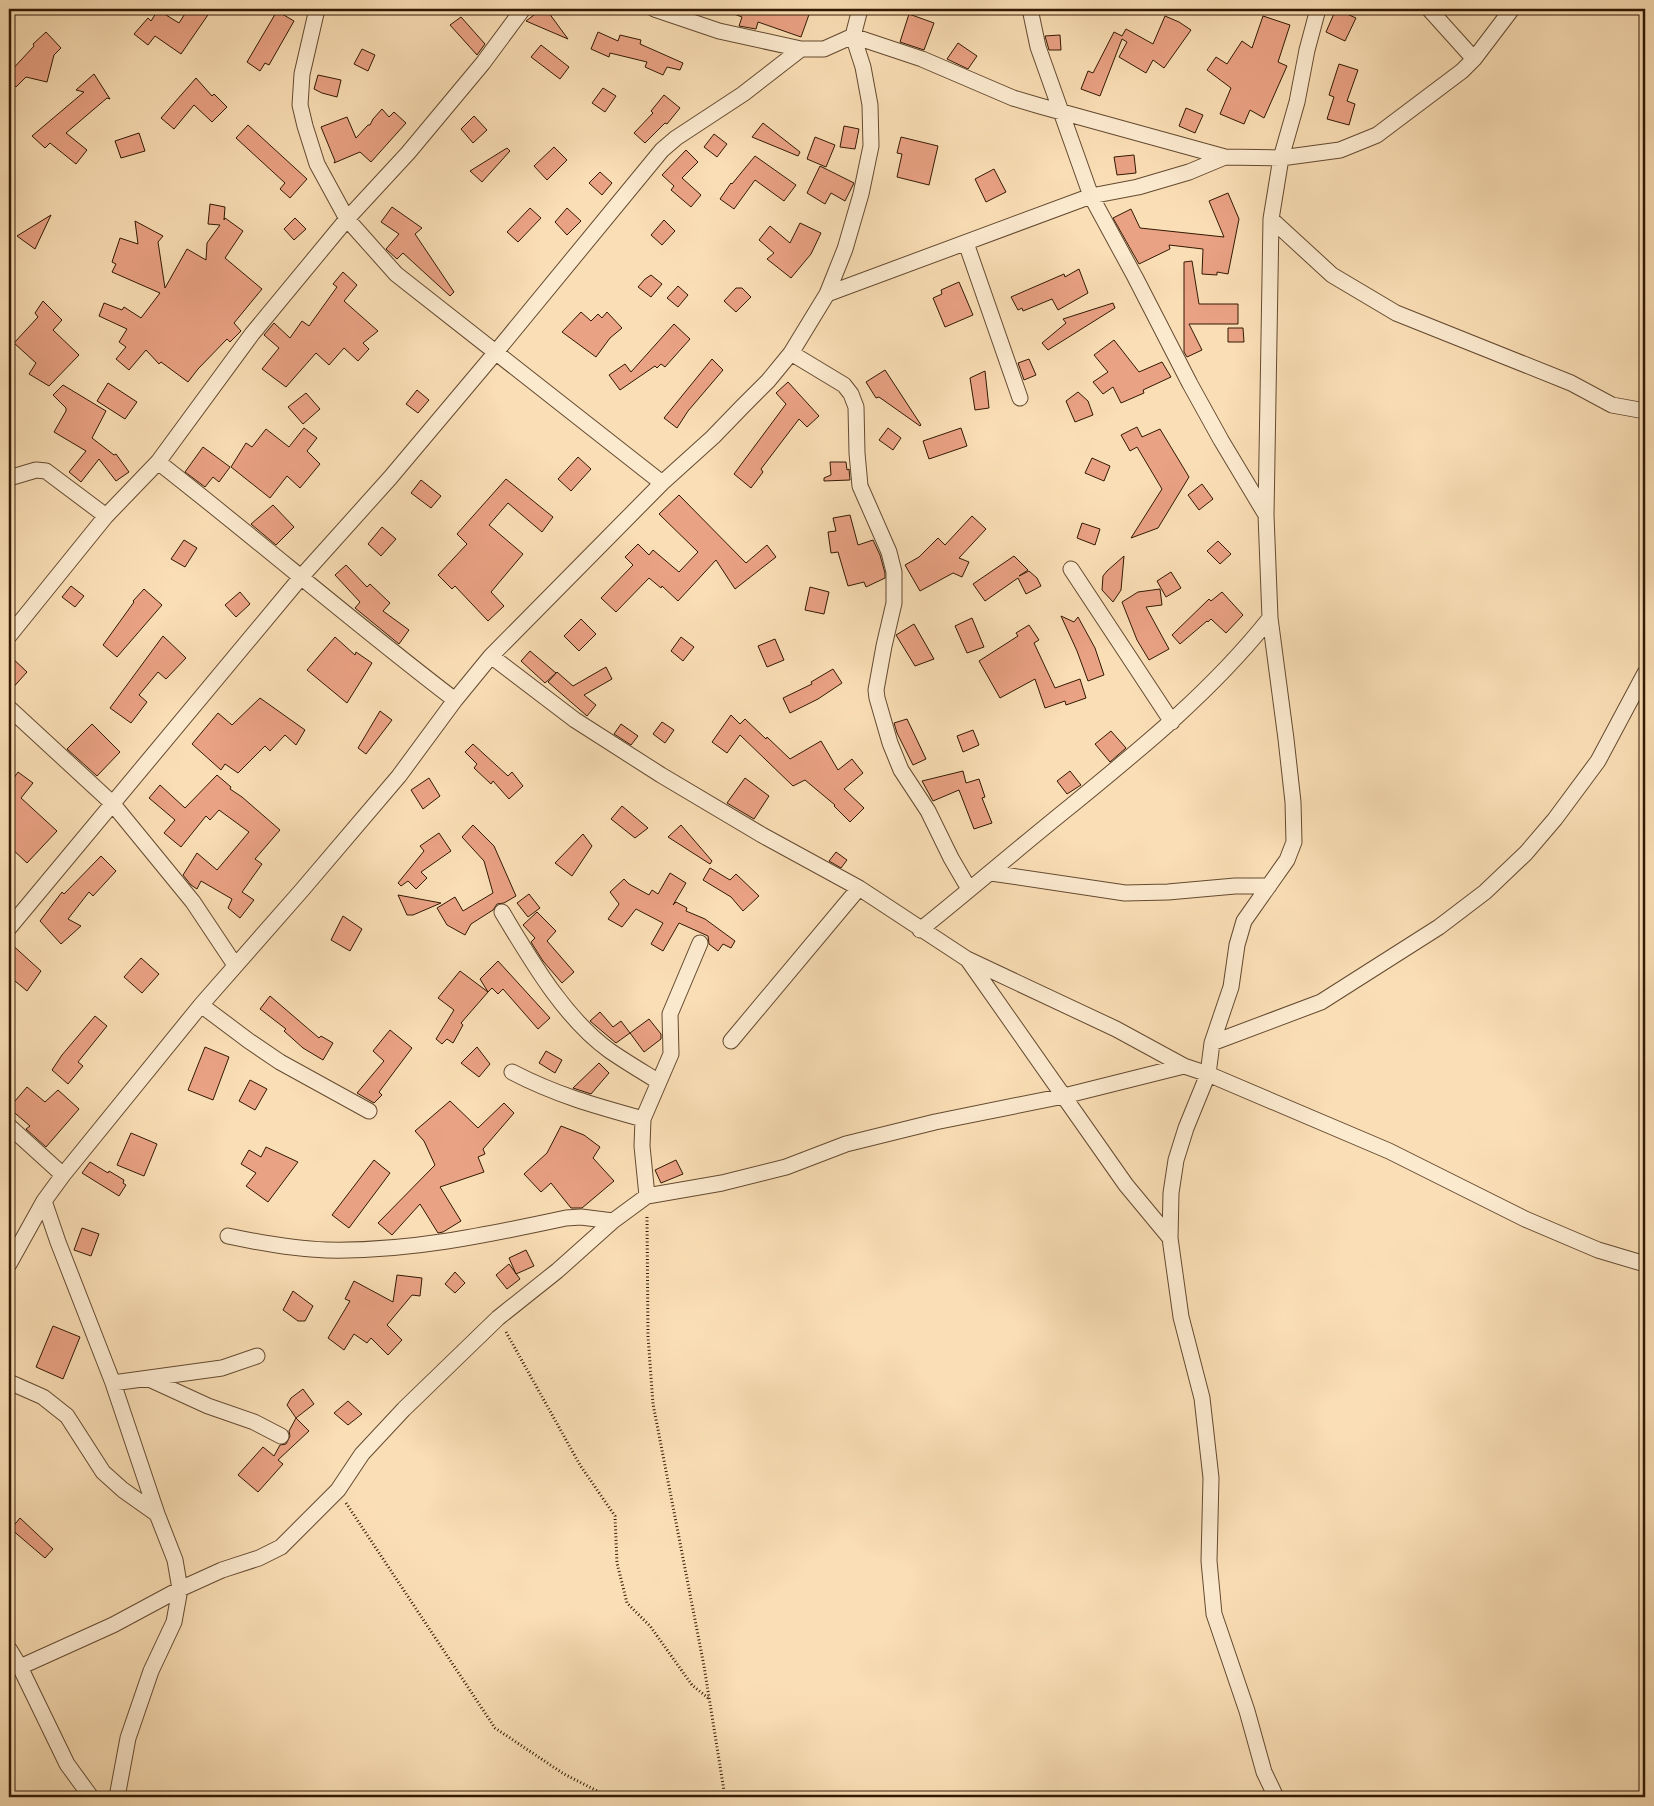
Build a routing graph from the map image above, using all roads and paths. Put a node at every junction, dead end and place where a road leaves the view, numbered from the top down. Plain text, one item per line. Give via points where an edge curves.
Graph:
1 (316, 9) edge
2 (523, 9) edge
3 (654, 9) edge
4 (860, 9) edge
5 (1030, 9) edge
6 (1318, 9) edge
7 (1429, 9) edge
8 (1512, 9) edge
9 (853, 36) junction
10 (801, 49) junction
11 (1474, 59) junction
12 (1060, 112) junction
13 (1225, 157) junction
14 (1281, 158) junction
15 (1091, 196) junction
16 (347, 219) junction
17 (1272, 219) junction
18 (966, 243) junction
19 (828, 294) junction
20 (496, 352) junction
21 (791, 352) junction
22 (1020, 398) dead end
23 (1645, 411) edge
24 (158, 462) junction
25 (9, 478) edge
26 (662, 483) junction
27 (1266, 515) junction
28 (106, 516) junction
29 (1071, 569) dead end
30 (302, 576) junction
31 (1270, 618) junction
32 (9, 636) edge
33 (491, 656) junction
34 (1645, 673) edge
35 (455, 700) junction
36 (9, 708) edge
37 (1172, 722) junction
38 (112, 803) junction
39 (991, 873) junction
40 (1269, 886) junction
41 (859, 888) junction
42 (969, 889) junction
43 (502, 912) dead end
44 (9, 928) edge
45 (920, 930) junction
46 (700, 943) dead end
47 (967, 959) junction
48 (235, 965) junction
49 (201, 1005) junction
50 (731, 1041) dead end
51 (1212, 1043) junction
52 (1184, 1066) junction
53 (512, 1072) dead end
54 (1208, 1074) junction
55 (659, 1082) junction
56 (1064, 1096) junction
57 (369, 1111) dead end
58 (643, 1119) junction
59 (9, 1126) edge
60 (63, 1175) junction
61 (646, 1196) junction
62 (44, 1201) junction
63 (613, 1221) junction
64 (228, 1236) dead end
65 (1170, 1238) junction
66 (9, 1264) edge
67 (1645, 1264) edge
68 (498, 1318) junction
69 (257, 1356) dead end
70 (148, 1378) junction
71 (9, 1382) edge
72 (113, 1383) junction
73 (281, 1436) dead end
74 (338, 1490) junction
75 (158, 1514) junction
76 (180, 1589) junction
77 (9, 1649) edge
78 (20, 1667) junction
79 (709, 1699) junction
80 (91, 1797) edge
81 (117, 1797) edge
82 (610, 1797) edge
83 (725, 1797) edge
84 (1276, 1797) edge

1 - 16 street via 302,74 300,105 317,164
2 - 16 street via 408,153
3 - 10 street via 719,31
4 - 9 street
5 - 12 street via 1038,47
6 - 14 street
7 - 11 street
8 - 11 street
9 - 10 street via 824,49
9 - 12 street via 922,59 1013,98
9 - 19 street via 870,105 871,146 861,194
10 - 20 street via 662,150
11 - 14 street via 1377,135 1340,150
12 - 13 street
12 - 15 street
13 - 14 street
13 - 15 street via 1138,187
14 - 17 street
15 - 18 street
15 - 27 street via 1190,384
16 - 20 street via 396,274
16 - 24 street via 252,334
17 - 23 street via 1332,276 1396,313 1571,383 1612,405
17 - 27 street
18 - 19 street
18 - 22 street
19 - 21 street
20 - 26 street
20 - 30 street
21 - 26 street via 725,425
21 - 42 street via 844,385 856,407 860,486 889,552 894,572 894,603 877,698 901,770 928,811
24 - 28 street
24 - 30 street
25 - 28 street via 46,470
26 - 33 street
27 - 31 street
28 - 32 street
29 - 37 street
30 - 35 street
30 - 38 street
31 - 37 street via 1249,645
31 - 40 street via 1293,802 1294,842 1287,860
33 - 35 street
33 - 41 street via 575,720 661,775
34 - 51 street via 1598,761 1526,853 1485,892 1439,927 1321,1002
35 - 48 street via 399,776
36 - 38 street
37 - 39 street
38 - 44 street
38 - 48 street via 193,902
39 - 40 street via 1125,893
39 - 42 street
40 - 51 street via 1244,921 1231,987
41 - 45 street
41 - 50 street
42 - 45 street
43 - 55 street via 526,952 577,1021 609,1050
45 - 47 street
46 - 55 street via 670,1014 671,1054
47 - 52 street via 1116,1029
47 - 56 street
48 - 49 street
49 - 57 street via 280,1062
49 - 60 street
51 - 54 street
52 - 54 street
52 - 56 street
53 - 58 street via 582,1102
54 - 65 street via 1176,1160
54 - 67 street via 1389,1151 1524,1219 1598,1250
55 - 58 street
56 - 61 street via 846,1144 786,1167 722,1183
56 - 65 street via 1126,1185
58 - 61 street
59 - 60 street
60 - 62 street
61 - 63 street
61 - 79 path via 648,1336 653,1404
62 - 66 street
62 - 72 street
63 - 64 street via 566,1218 476,1237 418,1245 327,1250 285,1247
63 - 68 street
65 - 84 street via 1181,1317 1202,1398 1211,1478 1208,1561 1214,1614 1264,1772
68 - 74 street via 362,1454
68 - 79 path via 580,1465 615,1516 617,1563 627,1603 650,1626 692,1685
69 - 70 street via 222,1368
70 - 72 street
70 - 73 street
71 - 75 street via 43,1396 67,1416 102,1472
72 - 75 street
74 - 76 street via 281,1547
74 - 82 path via 494,1728 564,1774
75 - 76 street
76 - 78 street via 114,1625
76 - 81 street via 174,1622 151,1671 128,1738
77 - 78 street
78 - 80 street via 67,1764
79 - 83 path

